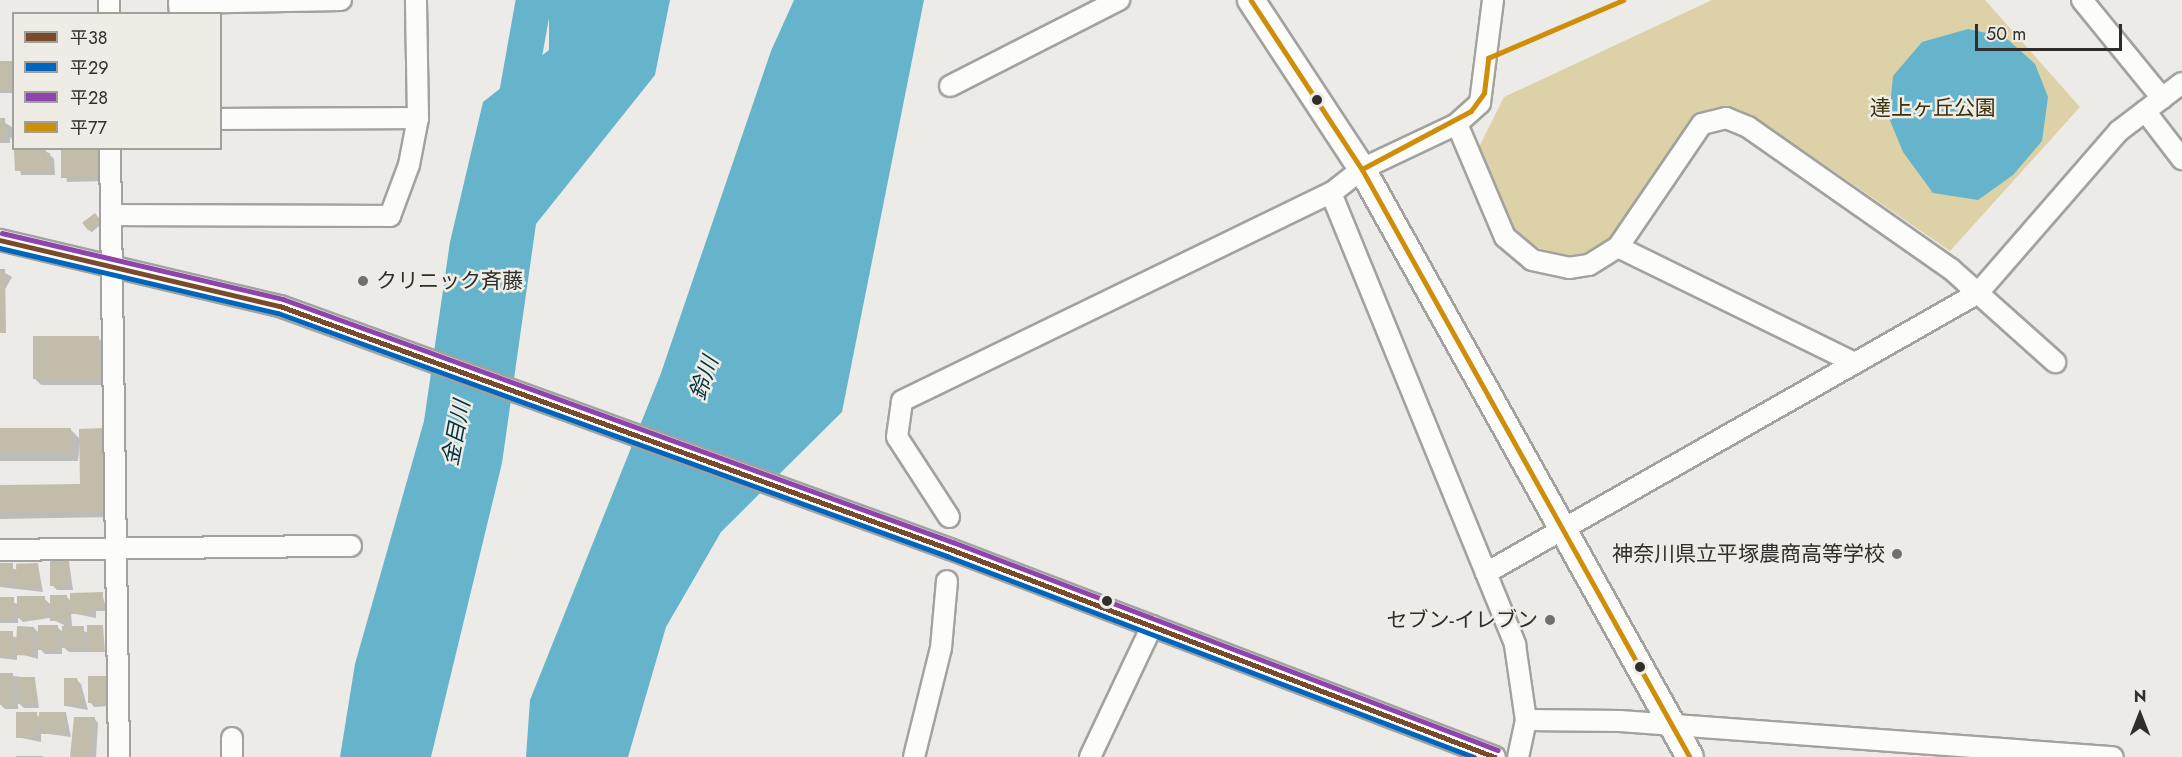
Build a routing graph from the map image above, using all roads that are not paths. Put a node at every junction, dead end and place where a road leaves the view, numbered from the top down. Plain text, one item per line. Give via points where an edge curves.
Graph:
1 (341, 0) edge
2 (416, 0) edge
3 (1119, 0) edge
4 (1251, 0) edge
5 (1493, 0) edge
6 (2082, 0) edge
7 (180, 12) edge
8 (1269, 12) edge
9 (2182, 83) edge
10 (950, 86) dead end
11 (2162, 98) junction
12 (2145, 111) junction
13 (418, 118) junction
14 (222, 119) edge
15 (1457, 124) junction
16 (110, 150) edge
17 (2182, 159) edge
18 (1362, 169) junction
19 (1331, 193) junction
20 (111, 215) junction
21 (0, 240) edge
22 (1618, 247) junction
23 (110, 261) junction
24 (1978, 293) junction
25 (2055, 362) dead end
26 (1855, 363) junction
27 (949, 517) dead end
28 (1568, 530) junction
29 (351, 546) dead end
30 (116, 549) junction
31 (0, 550) edge
32 (1486, 573) junction
33 (947, 581) dead end
34 (1152, 626) junction
35 (1526, 720) junction
36 (1671, 725) junction
37 (2030, 754) edge
38 (119, 757) edge
39 (914, 757) edge
40 (1090, 757) edge
41 (1495, 757) edge
42 (1518, 757) edge
43 (1690, 757) edge
44 (2113, 757) edge

1 - 7 street via 179,3
2 - 13 street
3 - 10 street
4 - 8 main road
5 - 15 street via 1484,93
6 - 11 street
8 - 18 main road
9 - 11 street
11 - 12 street
12 - 17 street
12 - 24 street via 2119,131
13 - 14 street
13 - 20 street via 410,165 390,216
15 - 18 street
15 - 22 street via 1496,222 1517,250 1569,268 1589,265
16 - 20 street
18 - 19 street
18 - 28 main road
19 - 27 street via 902,401 897,437
19 - 32 street
20 - 23 street
21 - 23 street
22 - 24 street via 1702,124 1726,118 1758,134
22 - 26 street
23 - 30 street
23 - 34 street via 280,306
24 - 25 street
24 - 26 street
26 - 28 street
28 - 32 street
28 - 36 main road
29 - 30 street
30 - 31 street
30 - 38 street
32 - 35 street via 1515,645
33 - 39 street via 941,648
34 - 40 street
34 - 41 street
35 - 36 street
35 - 42 street
36 - 37 street
36 - 43 main road
37 - 44 street

